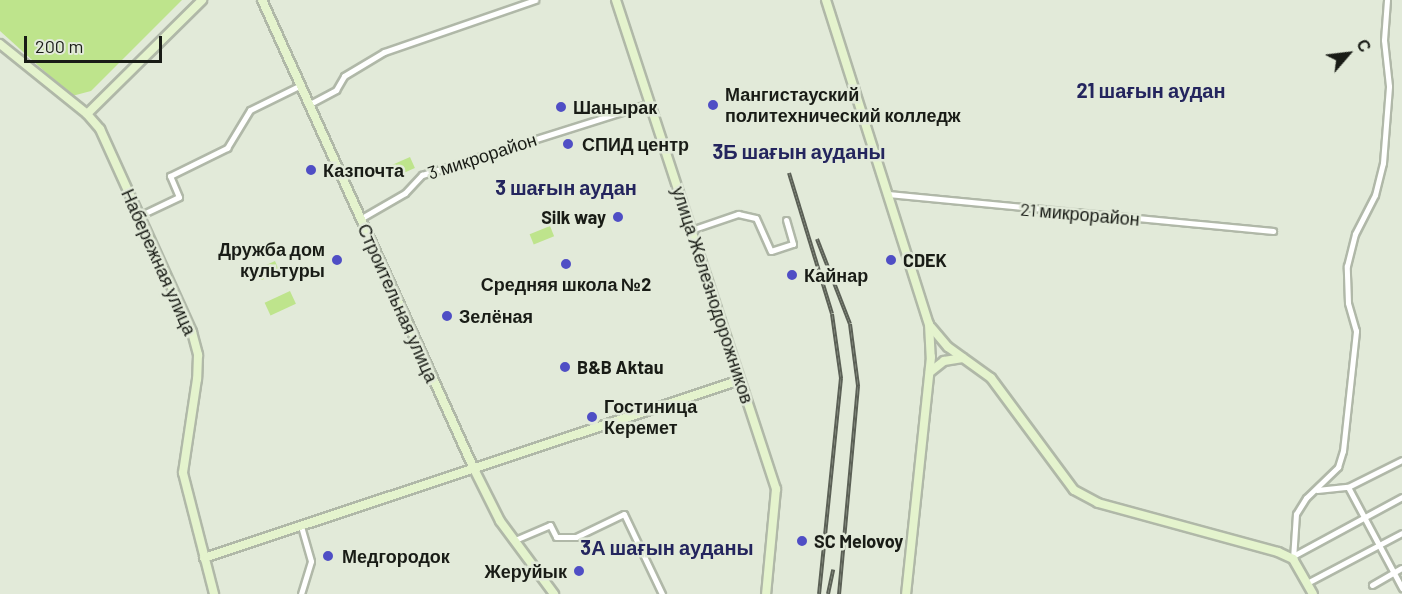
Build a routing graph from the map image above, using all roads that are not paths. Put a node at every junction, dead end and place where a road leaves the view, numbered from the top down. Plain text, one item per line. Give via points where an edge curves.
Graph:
1 (202, 0) edge
2 (262, 0) edge
3 (535, 0) edge
4 (616, 0) edge
5 (826, 0) edge
6 (1387, 0) edge
7 (0, 44) edge
8 (299, 86) junction
9 (650, 103) junction
10 (308, 105) junction
11 (87, 114) junction
12 (888, 194) junction
13 (139, 216) junction
14 (360, 219) junction
15 (786, 220) dead end
16 (690, 230) junction
17 (1273, 231) dead end
18 (929, 324) junction
19 (965, 358) junction
20 (930, 372) junction
21 (740, 380) junction
22 (1402, 460) edge
23 (474, 469) junction
24 (1348, 488) junction
25 (1317, 490) junction
26 (1402, 497) edge
27 (1364, 518) junction
28 (301, 525) junction
29 (1402, 533) edge
30 (514, 540) junction
31 (1379, 545) junction
32 (1293, 557) junction
33 (204, 558) junction
34 (1402, 568) edge
35 (1393, 572) junction
36 (1307, 583) junction
37 (1372, 585) dead end
38 (1402, 588) edge
39 (214, 594) edge
40 (301, 594) edge
41 (554, 594) edge
42 (662, 594) edge
43 (766, 594) edge
44 (906, 594) edge
45 (1313, 594) edge

1 - 11 street
2 - 8 street, Строительная улица
3 - 10 street via 384,52 344,76 336,90
4 - 9 street, улица Железнодорожников
5 - 12 street
6 - 25 street via 1384,40 1389,86 1383,163 1375,195 1355,234 1347,266 1348,303 1356,330 1343,451 1338,467
7 - 11 street, Набережная улица
8 - 10 street, Строительная улица
8 - 13 street via 250,110 227,148 170,176 178,197
9 - 14 street, 3 микрорайон via 422,175 405,193
9 - 16 street, улица Железнодорожников
10 - 14 street, Строительная улица
11 - 13 street, Набережная улица via 100,129
12 - 17 street, 21 микрорайон
12 - 18 street
13 - 33 street, Набережная улица via 196,344 197,379 183,473
14 - 23 street, Строительная улица
15 - 16 street via 793,244 771,251 756,218 738,214
16 - 21 street, улица Железнодорожников
18 - 19 street via 941,340
18 - 20 street
19 - 20 street via 944,361
19 - 32 street via 991,378 1065,480 1085,496
20 - 44 street
21 - 23 street
21 - 43 street, улица Железнодорожников via 776,489
22 - 24 street
23 - 28 street
23 - 30 street, Строительная улица
24 - 25 street
24 - 27 street
25 - 32 street via 1296,514
26 - 27 street
27 - 31 street
27 - 32 street
28 - 33 street
28 - 40 street via 311,561
29 - 31 street
30 - 41 street, Строительная улица
30 - 42 street via 550,525 556,537 576,537 624,514
31 - 35 street
31 - 36 street
32 - 36 street
33 - 39 street, Набережная улица
34 - 35 street
35 - 37 street
35 - 38 street
36 - 45 street

